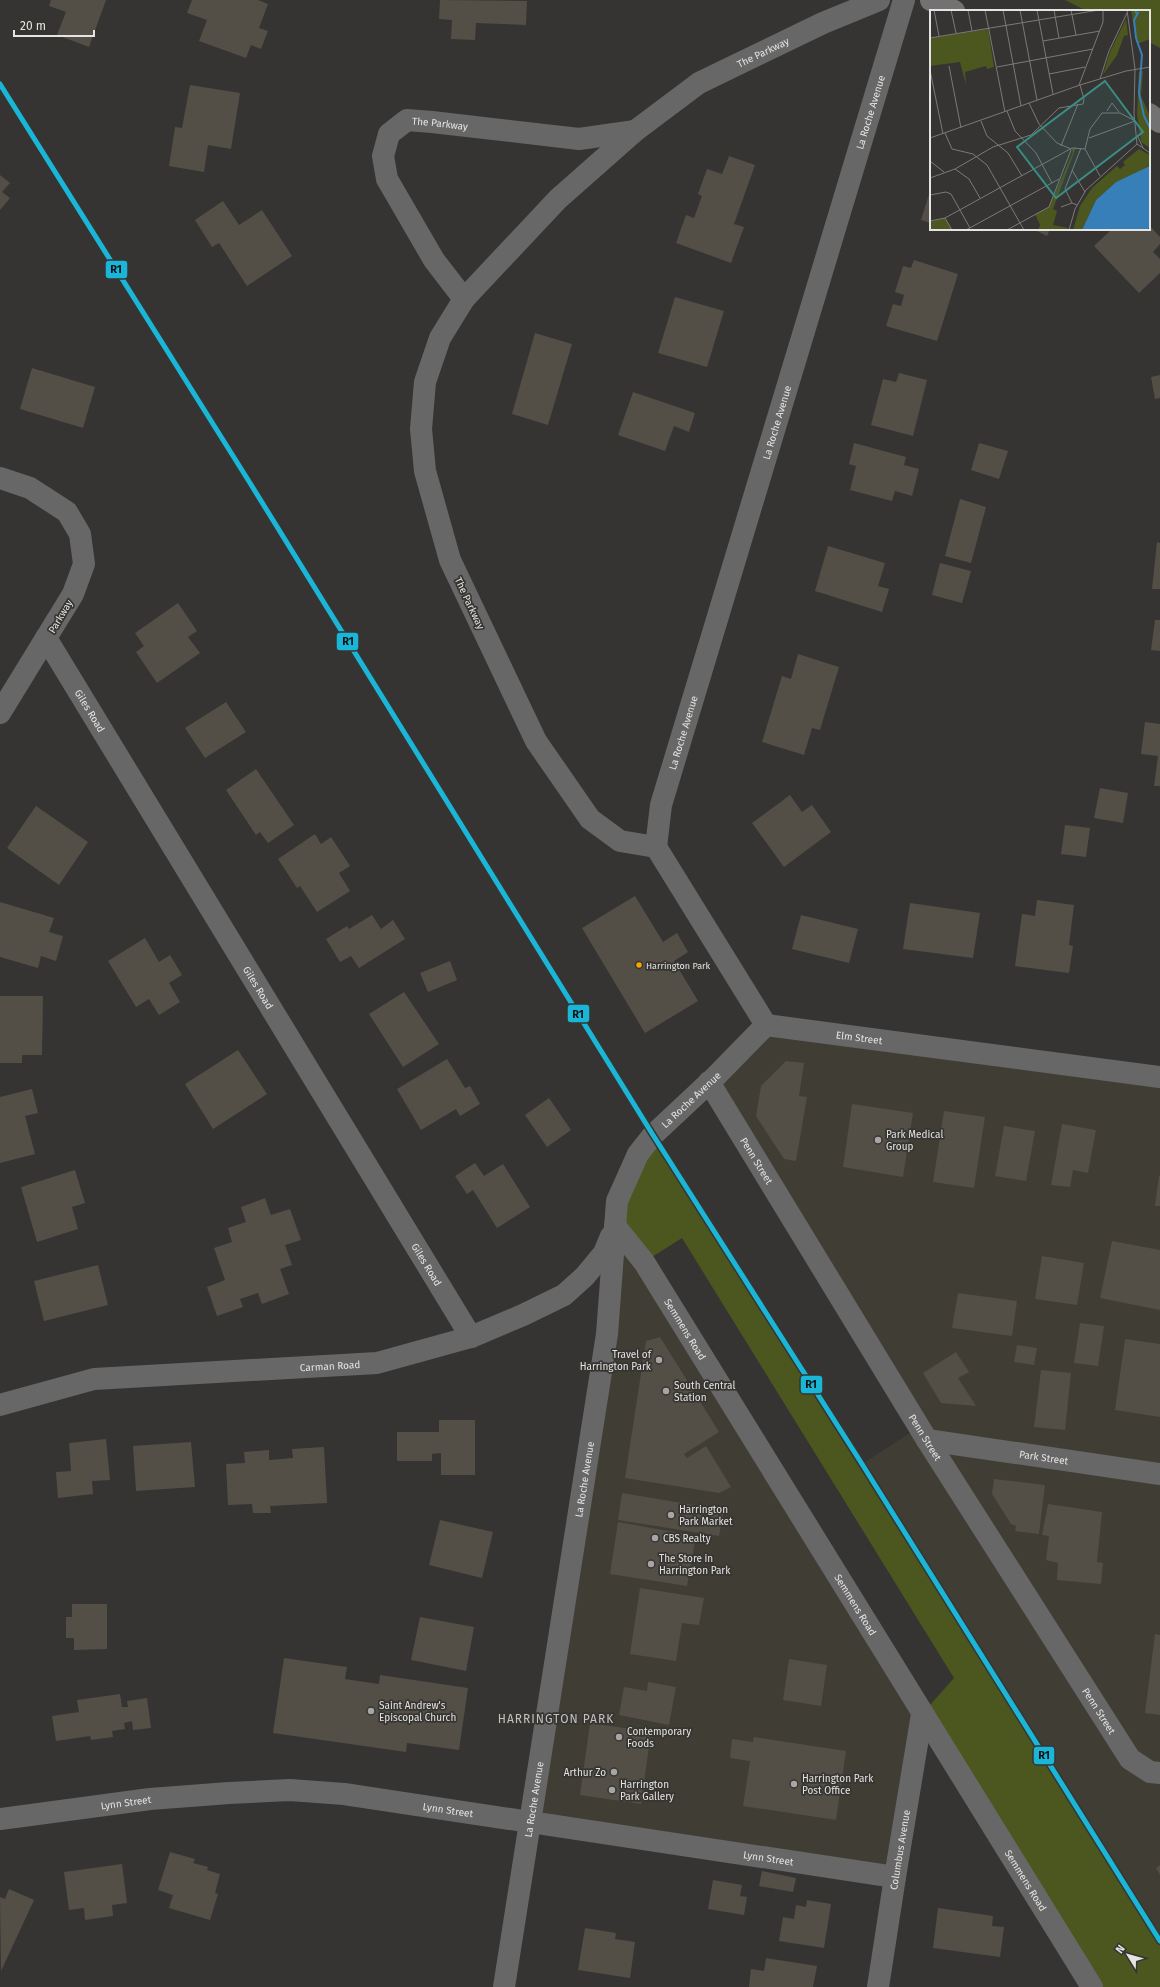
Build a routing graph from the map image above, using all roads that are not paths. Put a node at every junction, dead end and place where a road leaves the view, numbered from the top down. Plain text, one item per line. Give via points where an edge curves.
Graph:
1 (879, 0) edge
2 (904, 0) edge
3 (931, 0) edge
4 (952, 10) edge
5 (1150, 107) edge
6 (1160, 111) edge
7 (1150, 115) edge
8 (1160, 122) edge
9 (635, 131) junction
10 (464, 298) junction
11 (0, 478) edge
12 (46, 638) junction
13 (0, 713) edge
14 (656, 847) junction
15 (766, 1025) junction
16 (1160, 1077) edge
17 (709, 1082) junction
18 (615, 1226) junction
19 (470, 1337) junction
20 (0, 1405) edge
21 (928, 1440) junction
22 (1160, 1474) edge
23 (922, 1714) junction
24 (1160, 1773) edge
25 (0, 1819) edge
26 (531, 1821) junction
27 (895, 1877) junction
28 (504, 1987) edge
29 (878, 1987) edge
30 (1092, 1987) edge

1 - 9 street, The Parkway via 823,23 699,83
2 - 14 street, La Roche Avenue via 660,805
3 - 4 main road
5 - 6 main road
7 - 8 main road
9 - 10 street, The Parkway via 558,199
9 - 10 street, The Parkway via 579,139 406,120 389,134 383,156 387,179 434,260
10 - 14 street, The Parkway via 440,338 428,374 421,429 425,471 450,560 536,741 590,819 620,841
11 - 12 street, Parkway via 30,488 67,512 80,534 84,564 73,594
12 - 13 street, Parkway
12 - 19 street, Giles Road
14 - 15 street
15 - 16 street, Elm Street
15 - 17 street, La Roche Avenue
17 - 18 street, La Roche Avenue via 653,1135 638,1154 618,1201
17 - 21 street, Penn Street
18 - 19 street, Carman Road via 604,1253 585,1276 564,1295
18 - 23 street, Semmens Road via 644,1262
18 - 26 street, La Roche Avenue via 608,1334
19 - 20 street, Carman Road via 377,1363 94,1379
21 - 22 street, Park Street
21 - 24 street, Penn Street via 1130,1759 1150,1772
23 - 27 street, Columbus Avenue
23 - 30 street, Semmens Road
25 - 26 street, Lynn Street via 150,1799 290,1790 344,1794
26 - 27 street, Lynn Street
26 - 28 street, La Roche Avenue
27 - 29 street, Columbus Avenue

